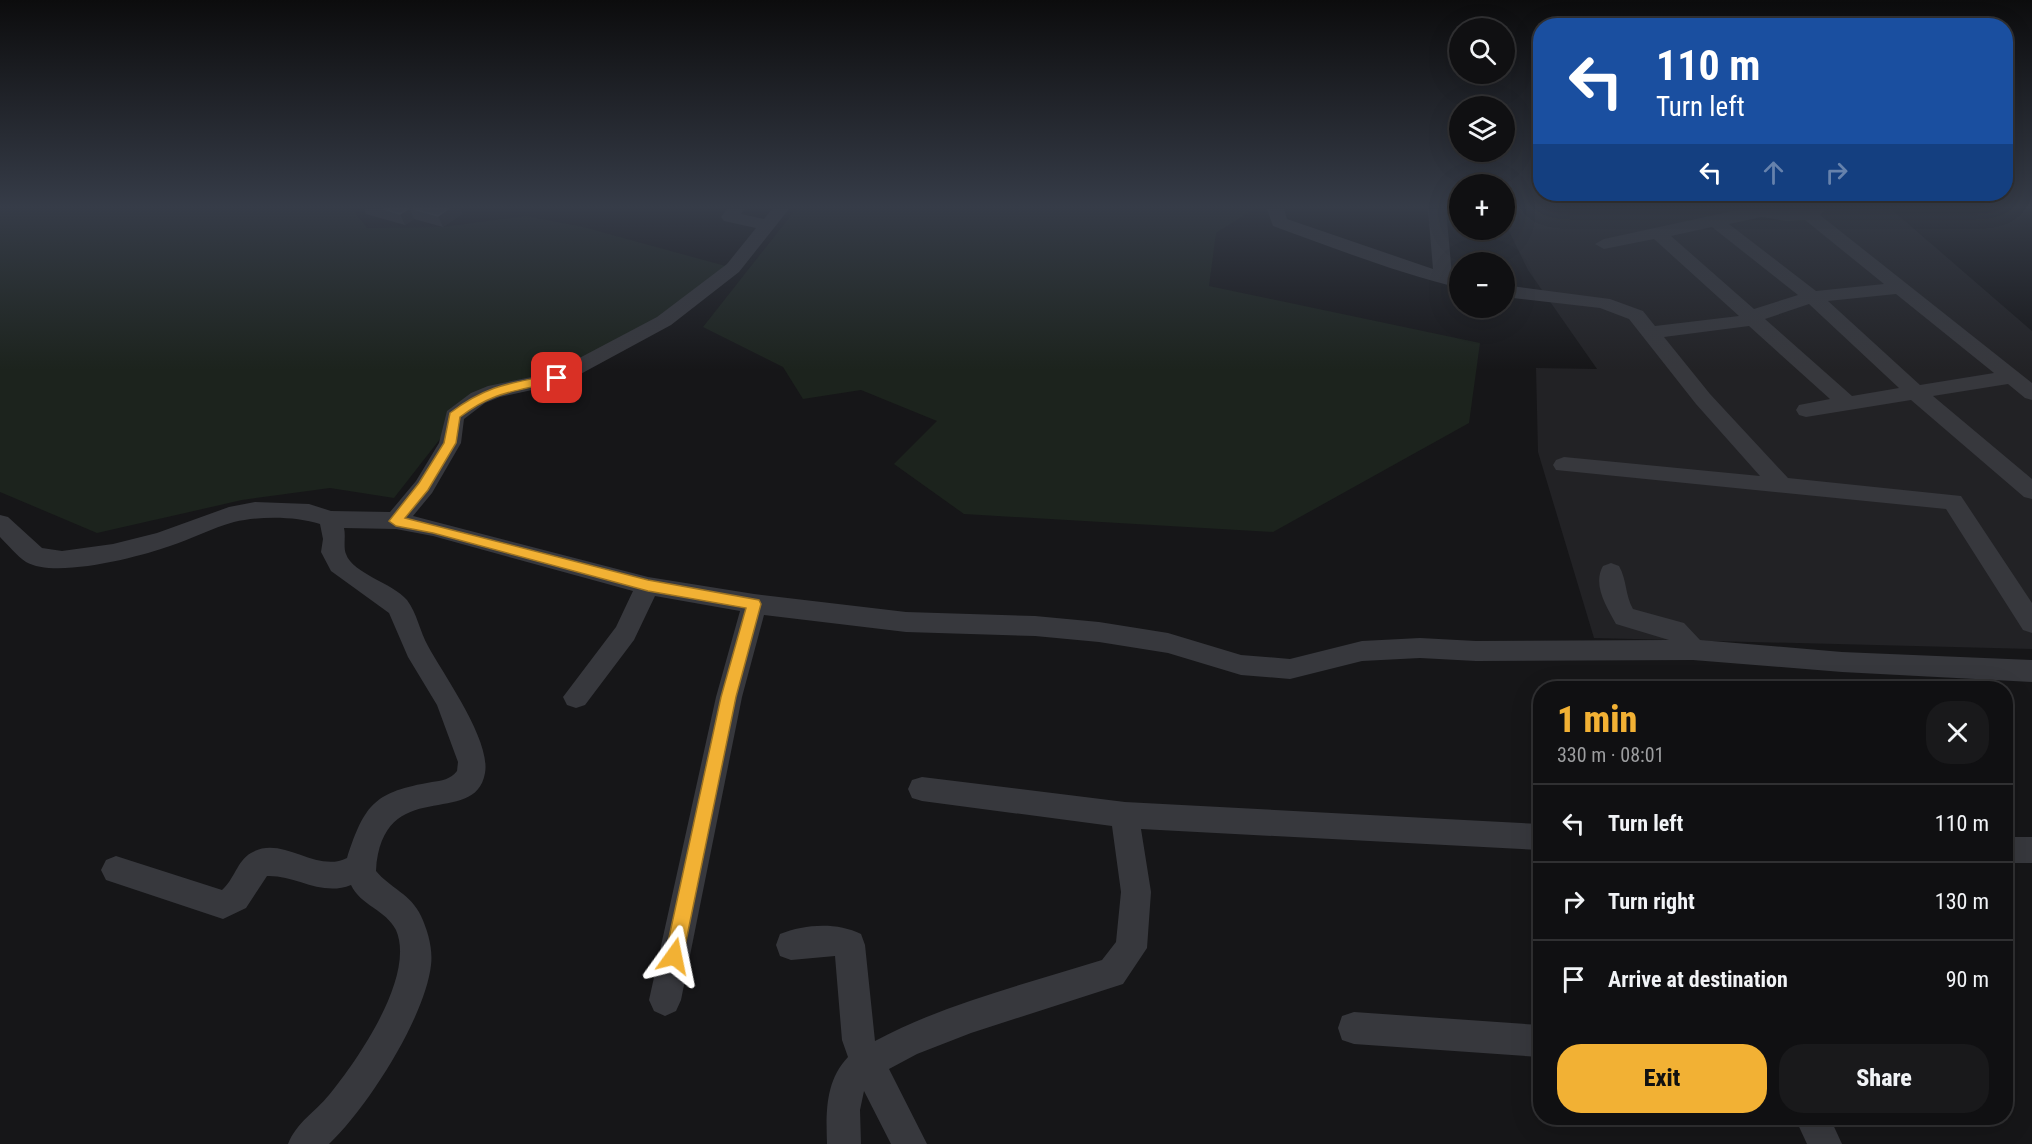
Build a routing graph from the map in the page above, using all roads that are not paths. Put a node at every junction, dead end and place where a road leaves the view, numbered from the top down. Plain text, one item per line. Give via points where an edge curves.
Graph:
1 (738, 262) edge
2 (1397, 262) edge
3 (1692, 262) edge
4 (1768, 262) edge
5 (1871, 262) edge
6 (1449, 280) edge
7 (1900, 288) junction
8 (1515, 292) edge
9 (1812, 297) junction
10 (1754, 317) junction
11 (1650, 333) junction
12 (2012, 377) junction
13 (1915, 392) junction
14 (2032, 393) edge
15 (1847, 403) junction
16 (1806, 410) dead end
17 (1564, 465) dead end
18 (1782, 486) junction
19 (2032, 491) edge
20 (331, 519) junction
21 (396, 521) junction
22 (0, 523) edge
23 (1611, 572) dead end
24 (648, 586) junction
25 (754, 604) junction
26 (2032, 623) edge
27 (1693, 650) junction
28 (2032, 671) edge
29 (576, 697) dead end
30 (922, 789) dead end
31 (1125, 815) junction
32 (1533, 837) edge
33 (2013, 850) edge
34 (2032, 850) edge
35 (360, 866) junction
36 (116, 870) dead end
37 (791, 945) dead end
38 (665, 1000) dead end
39 (1354, 1028) dead end
40 (1533, 1041) edge
41 (867, 1063) junction
42 (1816, 1125) edge
43 (305, 1144) edge
44 (844, 1144) edge
45 (910, 1144) edge
46 (1825, 1144) edge

1 - 21 street via 664,321 557,378 495,391 454,416 450,443 424,487
2 - 6 street
3 - 10 street
4 - 9 street
5 - 7 street
7 - 9 street
7 - 12 street
8 - 11 street via 1603,303 1636,315
9 - 10 street
9 - 13 street
10 - 11 street
10 - 15 street
11 - 18 street
12 - 13 street
12 - 14 street
13 - 15 street
13 - 19 street
15 - 16 street
17 - 18 street
18 - 26 street via 1953,501
20 - 21 street
20 - 22 street via 309,512 255,510 113,553 62,560 35,556
20 - 35 street via 333,552 339,565 399,608 417,650 449,701 473,771 456,789 389,807 372,828
21 - 24 street
23 - 27 street via 1614,598 1625,617 1675,630
24 - 25 street
24 - 29 street via 625,633
25 - 27 street via 906,622 1099,632 1168,643 1242,665 1290,669 1362,651 1420,648
25 - 38 street via 729,697
27 - 28 street
30 - 31 street
31 - 32 street
31 - 41 street via 1136,892 1131,948 1112,973 971,1017 908,1041
33 - 34 street
35 - 36 street via 335,878 287,863 260,864 252,871 241,894 223,905
35 - 43 street via 360,876 367,885 398,908 408,923 416,964 409,989 388,1031 345,1103
37 - 41 street via 840,940 850,945 858,1040
39 - 40 street
41 - 44 street via 854,1073 842,1099
41 - 45 street
42 - 46 street

